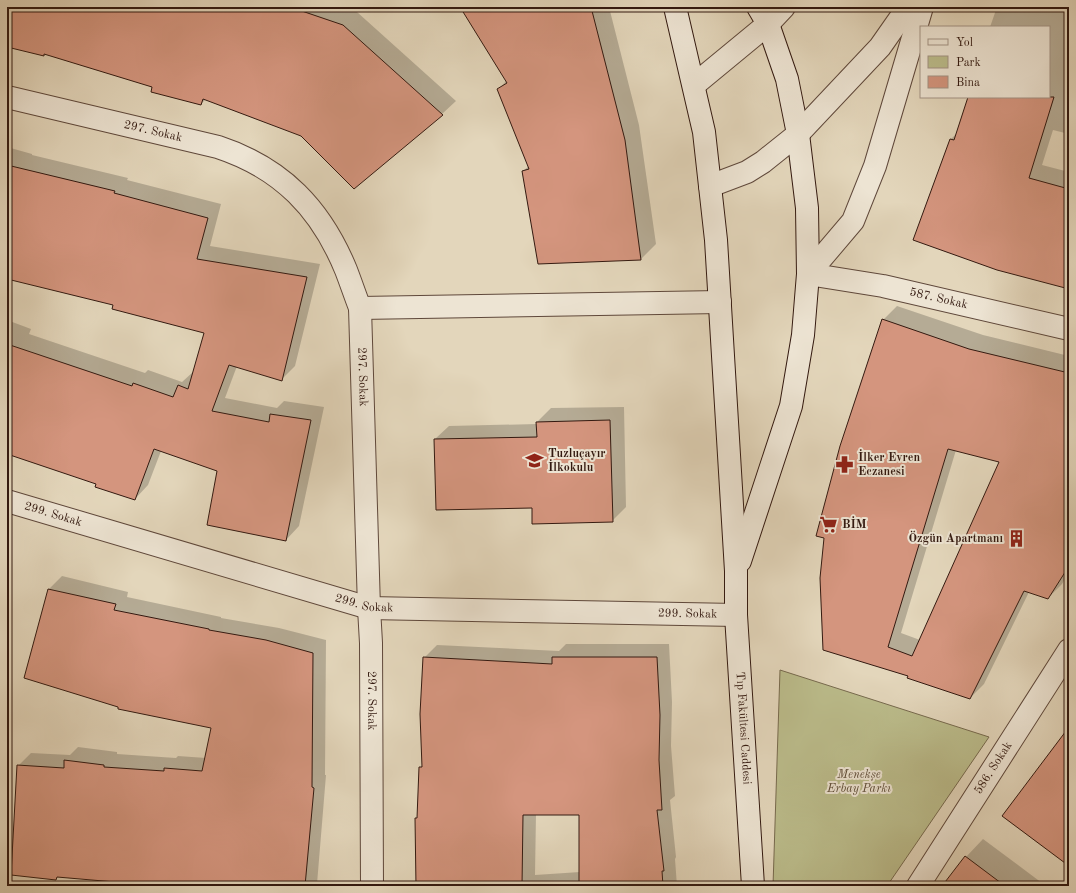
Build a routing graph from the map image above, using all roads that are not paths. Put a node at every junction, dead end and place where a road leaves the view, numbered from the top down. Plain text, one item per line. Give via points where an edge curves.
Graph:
1 (676, 7) edge
2 (784, 7) edge
3 (908, 7) edge
4 (922, 7) edge
5 (763, 15) edge
6 (694, 85) junction
7 (7, 97) edge
8 (798, 134) junction
9 (710, 186) junction
10 (808, 274) junction
11 (720, 302) junction
12 (360, 308) junction
13 (1069, 329) edge
14 (7, 501) edge
15 (736, 571) junction
16 (369, 608) junction
17 (736, 615) junction
18 (1069, 650) edge
19 (372, 886) edge
20 (753, 886) edge
21 (918, 886) edge

1 - 6 street, Tıp Fakültesi Caddesi
2 - 5 street
3 - 8 street via 880,47
4 - 10 street via 875,166 853,221
5 - 6 street
5 - 8 street via 787,79
6 - 9 street, Tıp Fakültesi Caddesi via 704,132
7 - 12 street, 297. Sokak via 218,147 240,154 261,166 278,177 306,202 318,219 346,270
8 - 9 street via 747,172
8 - 10 street via 807,208
9 - 11 street, Tıp Fakültesi Caddesi
10 - 13 street, 587. Sokak via 883,286
10 - 15 street via 803,335 791,406
11 - 12 street
11 - 15 street, Tıp Fakültesi Caddesi
12 - 16 street, 297. Sokak
14 - 16 street, 299. Sokak
15 - 17 street, Tıp Fakültesi Caddesi
16 - 17 street, 299. Sokak
16 - 19 street, 297. Sokak
17 - 20 street, Tıp Fakültesi Caddesi
18 - 21 street, 586. Sokak

